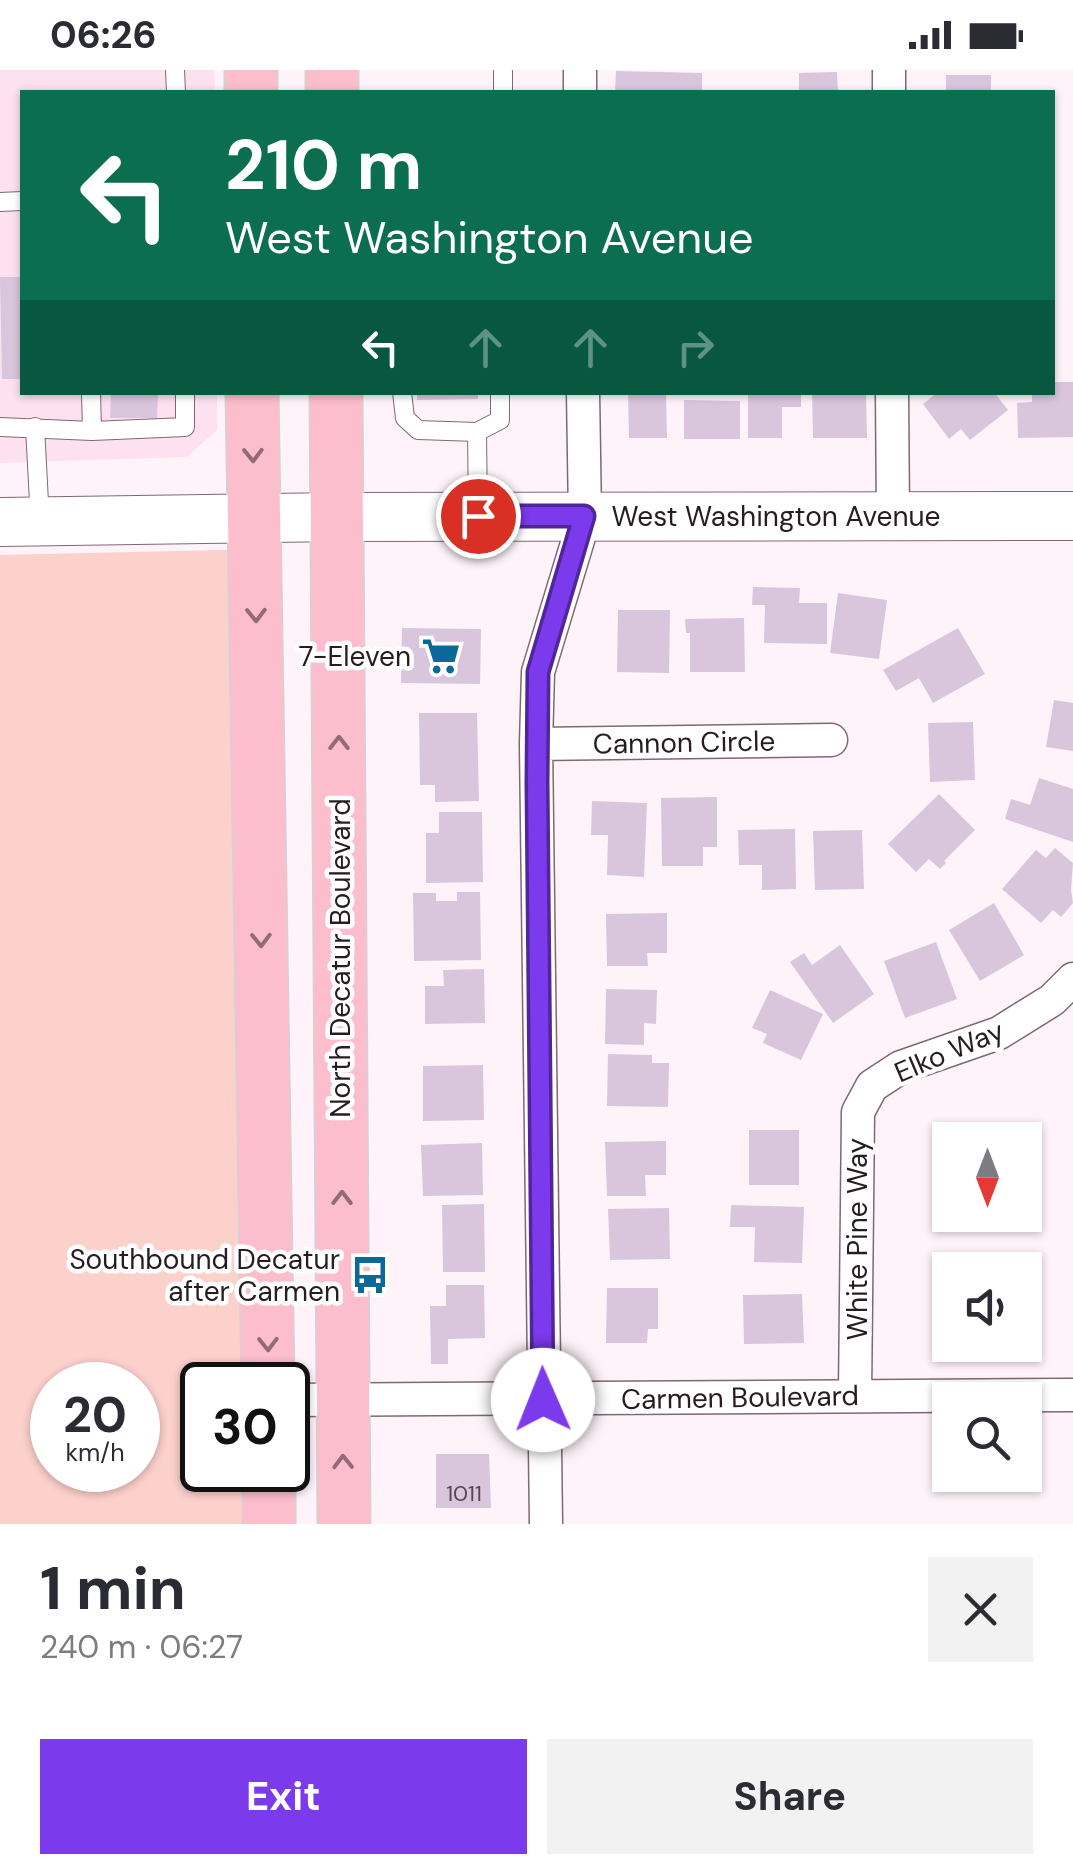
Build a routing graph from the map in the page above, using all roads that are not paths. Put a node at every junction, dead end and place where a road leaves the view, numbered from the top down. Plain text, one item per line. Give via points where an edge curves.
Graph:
1 (92, 395) edge
2 (185, 395) edge
3 (252, 395) edge
4 (336, 395) edge
5 (402, 395) edge
6 (500, 395) edge
7 (583, 395) edge
8 (892, 395) edge
9 (0, 427) edge
10 (35, 427) junction
11 (92, 431) junction
12 (478, 432) junction
13 (478, 516) junction
14 (584, 516) junction
15 (893, 516) junction
16 (1073, 516) edge
17 (338, 517) junction
18 (255, 518) junction
19 (20, 521) edge
20 (831, 740) dead end
21 (536, 744) junction
22 (1072, 981) edge
23 (872, 1086) joint
24 (268, 1362) edge
25 (856, 1395) junction
26 (1073, 1396) edge
27 (310, 1400) edge
28 (343, 1400) junction
29 (543, 1400) junction
30 (269, 1492) edge
31 (270, 1524) edge
32 (344, 1524) edge
33 (546, 1524) edge

1 - 11 lane
2 - 11 lane via 185,427
3 -> 18 main road
4 - 17 main road, North Decatur Boulevard
5 - 12 lane via 405,418 418,430
6 - 12 lane via 500,420
7 - 14 street
8 - 15 street
9 - 10 lane
10 - 11 lane
10 - 19 lane
12 - 13 lane
13 - 14 main road, West Washington Avenue
13 - 17 main road, West Washington Avenue
14 - 15 main road, West Washington Avenue
14 - 21 street via 538,672
15 - 16 main road, West Washington Avenue
17 - 18 main road, West Washington Avenue
28 -> 17 main road, North Decatur Boulevard
18 - 19 main road, West Washington Avenue
18 -> 24 main road
20 - 21 street, Cannon Circle
21 - 29 street
22 - 23 street, Elko Way via 1000,1033 901,1067
23 - 25 street, White Pine Way via 858,1112
25 - 26 street, Carmen Boulevard
25 - 29 street, Carmen Boulevard
27 - 28 street, Carmen Boulevard
28 - 29 street, Carmen Boulevard
32 -> 28 main road, North Decatur Boulevard
29 - 33 street
30 - 31 main road

